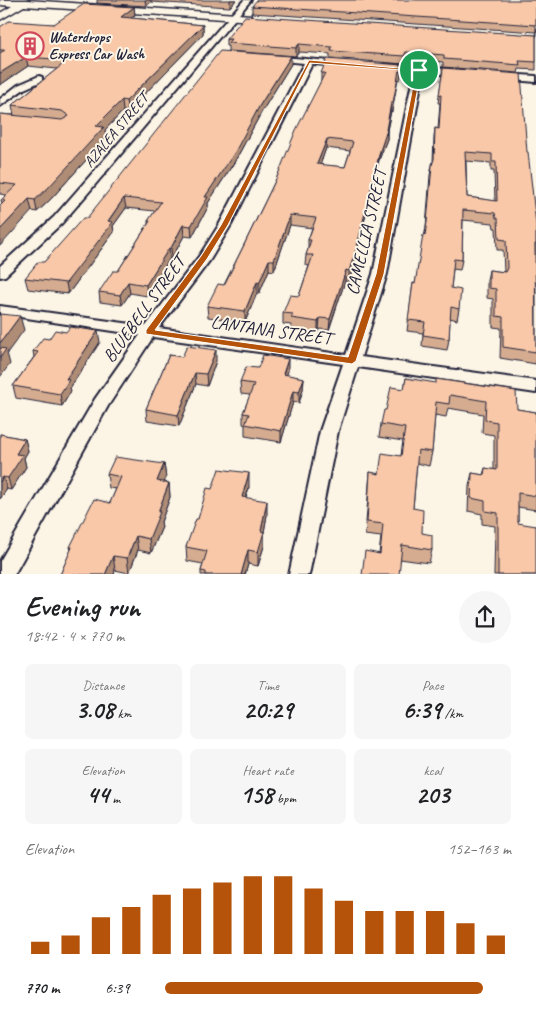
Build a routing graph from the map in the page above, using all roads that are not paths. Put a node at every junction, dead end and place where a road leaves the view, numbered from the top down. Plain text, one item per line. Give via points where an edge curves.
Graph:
1 (43, 0) edge
2 (248, 0) edge
3 (11, 3) edge
4 (235, 14) junction
5 (0, 18) edge
6 (536, 32) edge
7 (536, 37) edge
8 (260, 57) edge
9 (309, 61) junction
10 (355, 65) edge
11 (373, 66) edge
12 (419, 70) junction
13 (467, 74) edge
14 (496, 76) edge
15 (39, 79) dead end
16 (536, 82) edge
17 (0, 104) edge
18 (0, 273) edge
19 (0, 310) edge
20 (149, 332) junction
21 (352, 361) junction
22 (536, 387) edge
23 (3, 574) edge
24 (298, 574) edge

1 - 4 main road
2 - 4 street, AZALEA STREET
3 - 4 main road
3 - 5 main road
4 - 6 main road
4 - 7 main road
4 - 18 street, AZALEA STREET via 207,53 84,192
8 - 9 street
9 - 10 street
9 - 20 street, BLUEBELL STREET via 225,225
11 - 12 street
12 - 13 street
12 - 21 street, CAMELLIA STREET via 380,274
14 - 16 street
15 - 17 street via 21,87
19 - 20 street, LANTANA STREET
20 - 21 street, LANTANA STREET
20 - 23 street, BLUEBELL STREET via 102,403
21 - 22 street, LANTANA STREET
21 - 24 street, CAMELLIA STREET via 329,431

